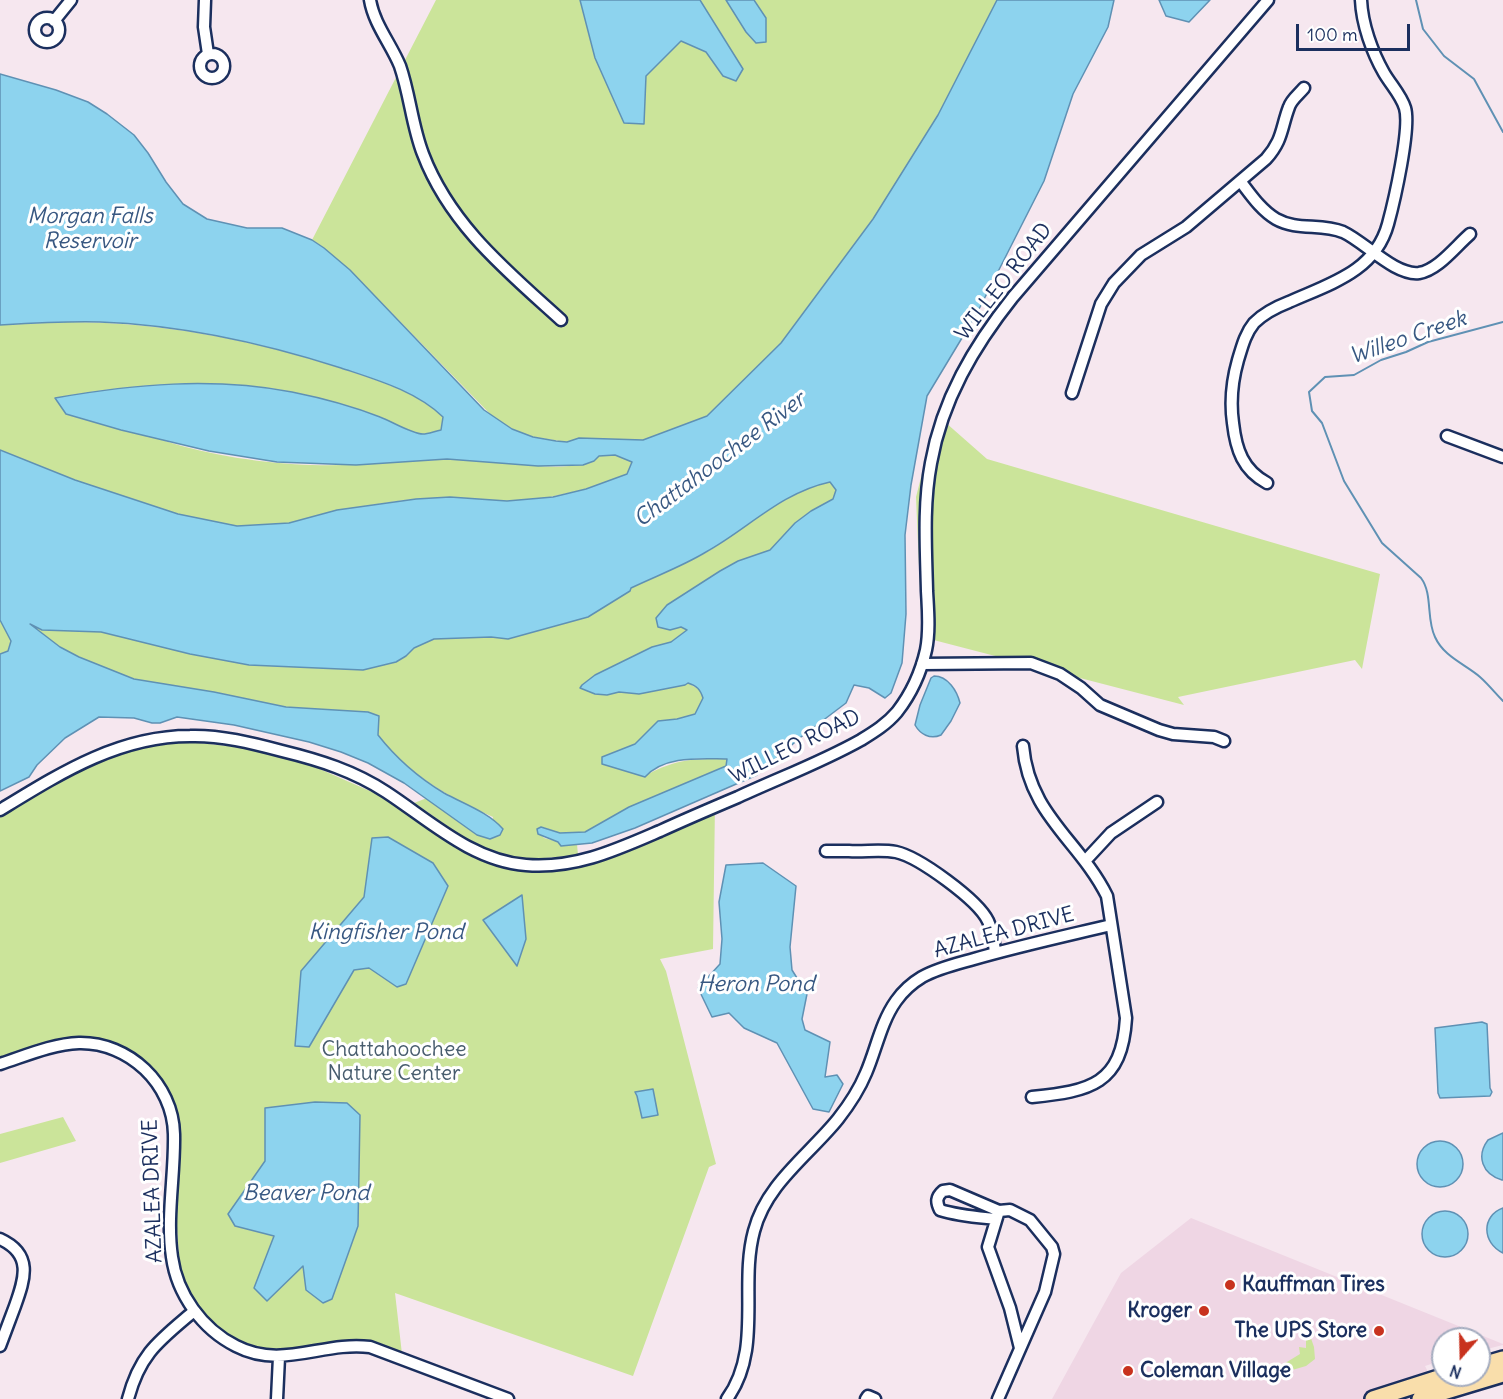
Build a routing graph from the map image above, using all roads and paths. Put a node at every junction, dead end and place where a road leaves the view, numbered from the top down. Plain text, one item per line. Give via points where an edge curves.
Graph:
1 (71, 0) edge
2 (205, 0) edge
3 (370, 0) edge
4 (1268, 0) edge
5 (1361, 0) edge
6 (54, 21) dead end
7 (208, 54) dead end
8 (1304, 88) dead end
9 (1240, 182) junction
10 (1470, 234) dead end
11 (1375, 252) junction
12 (561, 320) dead end
13 (1072, 393) dead end
14 (1447, 436) dead end
15 (1503, 457) edge
16 (1267, 483) dead end
17 (922, 664) junction
18 (1224, 741) dead end
19 (1023, 746) dead end
20 (1157, 802) dead end
21 (0, 810) edge
22 (826, 851) dead end
23 (1085, 861) junction
24 (1111, 925) junction
25 (995, 952) junction
26 (0, 1064) edge
27 (1032, 1097) dead end
28 (998, 1215) junction
29 (0, 1239) edge
30 (194, 1311) junction
31 (0, 1346) edge
32 (1020, 1348) junction
33 (279, 1357) junction
34 (1503, 1374) edge
35 (1431, 1380) edge
36 (128, 1399) edge
37 (277, 1399) edge
38 (508, 1399) edge
39 (727, 1399) edge
40 (866, 1399) edge
41 (875, 1399) edge
42 (998, 1399) edge
43 (1373, 1399) edge
44 (1420, 1399) edge

1 - 6 street
2 - 7 street
3 - 12 street via 400,67 422,152 447,203 492,256
4 - 17 street, WILLEO ROAD via 1013,297 963,369 945,408 931,463 926,526 927,640
5 - 11 street via 1365,25 1379,62 1404,106 1407,122 1388,223
8 - 9 street via 1289,105 1283,132 1272,153
9 - 11 street via 1263,209 1279,220 1341,231
9 - 13 street via 1186,227 1141,255 1114,283 1101,304
10 - 11 street via 1437,264 1419,273 1396,268
11 - 16 street via 1352,273 1268,312 1245,339 1232,390 1234,436 1245,464
14 - 15 street
17 - 18 street via 1030,663 1060,674 1100,705 1159,730
17 - 21 street, WILLEO ROAD via 897,711 861,740 604,855 566,864 524,865 498,860 454,838 351,772 275,749 209,737 161,738 115,749 62,772
19 - 23 street via 1024,763 1045,811
20 - 23 street via 1111,833
22 - 25 street via 885,850 918,861 980,908 988,921
23 - 24 street via 1107,896
24 - 25 street, AZALEA DRIVE
24 - 27 street via 1126,1018 1119,1058 1104,1077 1084,1089
25 - 39 street, AZALEA DRIVE via 937,969 909,986 885,1022 867,1073 852,1100 767,1200 750,1249 744,1365
26 - 30 street, AZALEA DRIVE via 55,1046 91,1044 122,1053 153,1078 166,1097 174,1125 172,1257
28 - 28 street via 944,1211 937,1198 950,1190
28 - 32 street via 988,1247
28 - 32 street via 1010,1210 1030,1220 1052,1247 1045,1292
29 - 31 street via 19,1252 25,1269
30 - 33 street, AZALEA DRIVE via 235,1345 256,1354
30 - 36 street via 148,1353 132,1382
32 - 42 street
33 - 37 street
33 - 38 street, AZALEA DRIVE via 348,1346 370,1347
34 - 44 highway
35 - 43 highway
40 - 41 street

